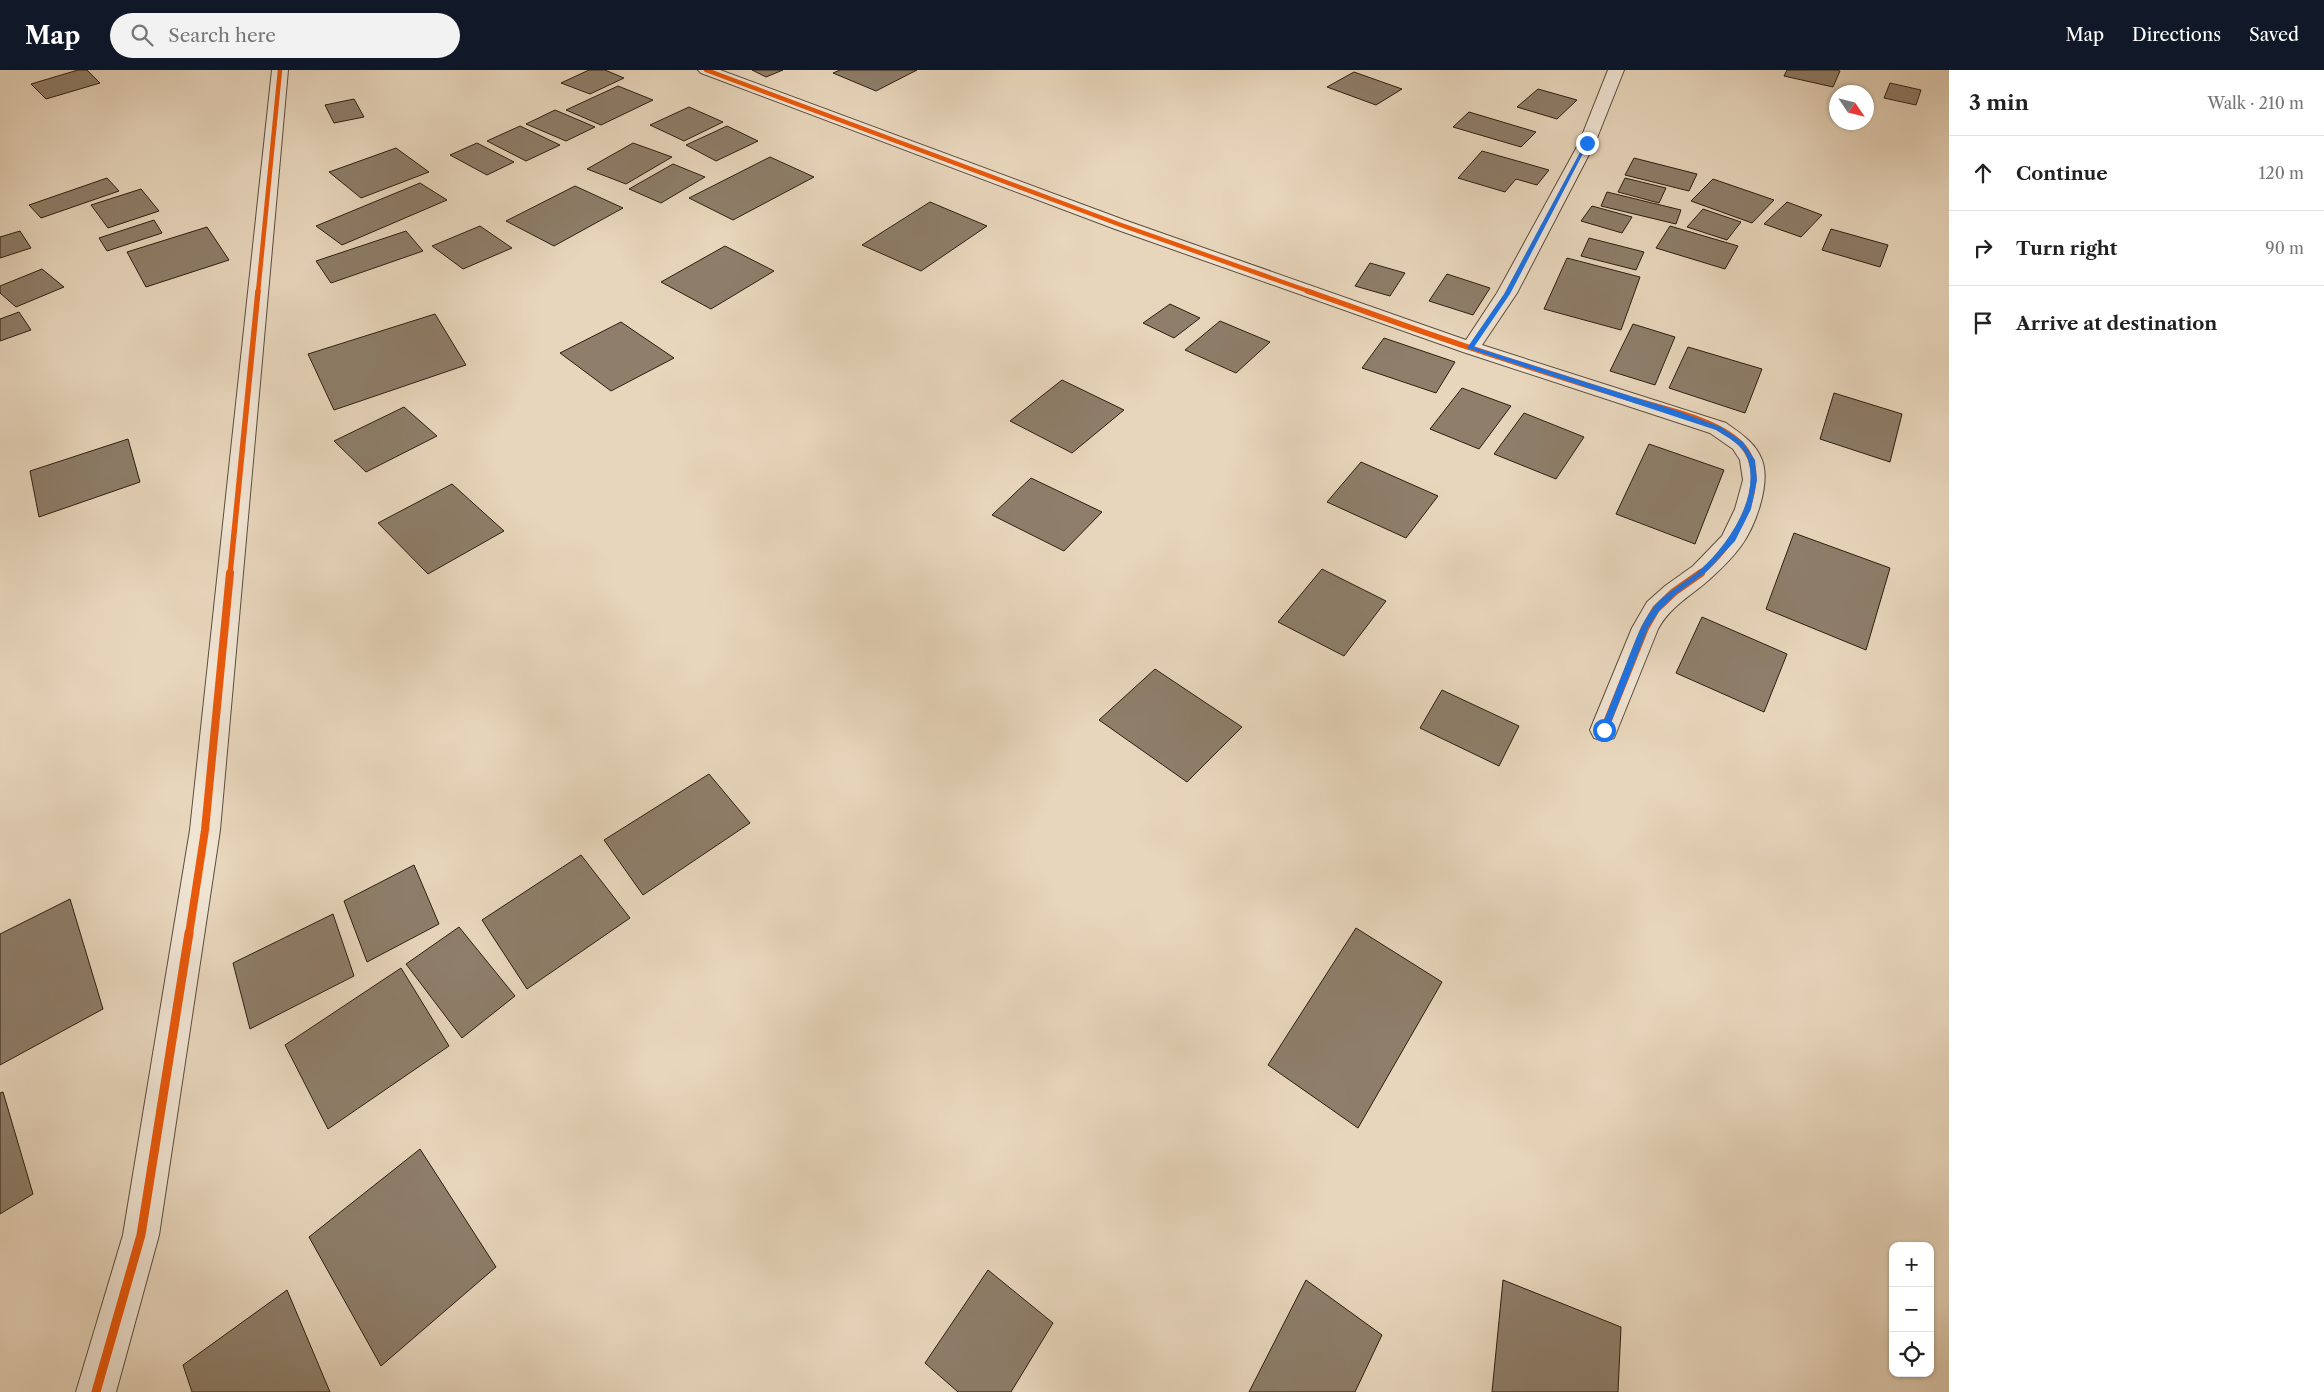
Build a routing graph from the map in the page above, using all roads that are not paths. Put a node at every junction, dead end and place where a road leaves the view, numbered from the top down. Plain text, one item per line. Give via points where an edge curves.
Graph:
1 (280, 70) edge
2 (706, 70) edge
3 (1616, 70) edge
4 (1470, 348) junction
5 (1604, 730) dead end
6 (96, 1392) edge

1 - 6 street via 205,830 141,1234
2 - 4 street via 1121,225
3 - 4 street via 1587,143 1507,294
4 - 5 street via 1718,428 1741,444 1751,460 1754,480 1747,509 1732,541 1702,572 1656,610 1645,628

